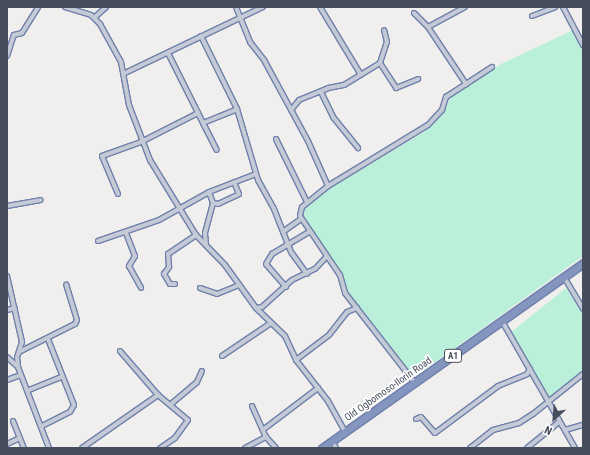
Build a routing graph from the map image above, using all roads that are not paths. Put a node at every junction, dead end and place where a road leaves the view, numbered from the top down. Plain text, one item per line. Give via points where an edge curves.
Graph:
1 (38, 7) edge
2 (65, 7) edge
3 (106, 7) edge
4 (236, 7) edge
5 (263, 7) edge
6 (320, 7) edge
7 (465, 7) edge
8 (555, 7) edge
9 (563, 7) edge
10 (414, 13) dead end
11 (532, 16) dead end
12 (95, 17) junction
13 (241, 17) junction
14 (428, 27) junction
15 (384, 30) dead end
16 (201, 36) junction
17 (583, 45) edge
18 (168, 53) junction
19 (7, 56) edge
20 (380, 63) junction
21 (492, 67) dead end
22 (125, 73) junction
23 (361, 75) junction
24 (418, 79) dead end
25 (466, 84) junction
26 (321, 92) junction
27 (237, 109) junction
28 (291, 110) junction
29 (198, 113) junction
30 (203, 123) junction
31 (276, 139) dead end
32 (141, 142) junction
33 (358, 148) dead end
34 (217, 150) dead end
35 (256, 174) junction
36 (234, 182) junction
37 (328, 186) junction
38 (209, 192) junction
39 (118, 194) dead end
40 (40, 200) dead end
41 (213, 202) junction
42 (307, 202) junction
43 (7, 206) edge
44 (182, 210) junction
45 (301, 219) junction
46 (284, 231) junction
47 (309, 232) junction
48 (126, 233) junction
49 (196, 235) junction
50 (98, 241) dead end
51 (206, 245) junction
52 (288, 245) junction
53 (326, 257) junction
54 (582, 265) edge
55 (307, 274) junction
56 (564, 276) junction
57 (7, 277) edge
58 (175, 284) dead end
59 (239, 284) junction
60 (66, 285) dead end
61 (286, 287) junction
62 (141, 288) dead end
63 (200, 288) dead end
64 (15, 308) junction
65 (256, 308) junction
66 (357, 308) junction
67 (583, 309) edge
68 (7, 310) edge
69 (502, 321) junction
70 (271, 323) junction
71 (48, 339) junction
72 (120, 351) dead end
73 (19, 352) junction
74 (222, 356) dead end
75 (7, 357) edge
76 (296, 360) junction
77 (18, 367) junction
78 (530, 369) junction
79 (202, 371) dead end
80 (583, 374) edge
81 (21, 375) junction
82 (62, 376) junction
83 (7, 380) edge
84 (415, 383) junction
85 (318, 388) junction
86 (29, 390) junction
87 (158, 394) junction
88 (548, 402) junction
89 (171, 404) junction
90 (252, 406) dead end
91 (416, 419) dead end
92 (13, 420) dead end
93 (559, 422) junction
94 (583, 425) edge
95 (42, 426) junction
96 (264, 429) junction
97 (565, 430) junction
98 (345, 432) junction
99 (266, 437) junction
100 (20, 438) junction
101 (332, 441) junction
102 (7, 444) edge
103 (24, 448) edge
104 (49, 448) edge
105 (82, 448) edge
106 (160, 448) edge
107 (245, 448) edge
108 (276, 448) edge
109 (322, 448) edge
110 (336, 448) edge
111 (470, 448) edge
112 (527, 448) edge
113 (575, 448) edge

1 - 19 street via 22,33 14,35
2 - 12 street
3 - 12 street
4 - 13 street
5 - 13 street
6 - 23 street
7 - 14 street
8 - 11 street
9 - 17 street
10 - 14 street
12 - 22 street
13 - 16 street
13 - 28 street via 250,42
14 - 25 street
15 - 20 street via 387,42
16 - 18 street
16 - 27 street
18 - 22 street
18 - 29 street
20 - 23 street
20 - 24 street via 396,88
21 - 25 street
22 - 32 street via 124,87
23 - 26 street via 344,85
25 - 37 street via 446,97 442,110 428,125
26 - 28 street via 299,100
26 - 33 street via 333,117
27 - 30 street
27 - 35 street
28 - 37 street
29 - 30 street
29 - 32 street
30 - 34 street
31 - 42 street
32 - 39 street via 102,156
32 - 44 street
35 - 36 street
35 - 46 street
36 - 38 street
36 - 41 street via 239,194 218,204
37 - 42 street
38 - 41 street
38 - 44 street
40 - 43 street
41 - 51 street
42 - 45 street via 300,210
44 - 48 street
44 - 49 street
45 - 46 street
45 - 47 street
46 - 52 street
47 - 52 street
47 - 53 street
48 - 50 street
48 - 62 street via 135,256 129,266
49 - 51 street
49 - 58 street via 168,254 169,267 164,274 170,284
51 - 59 street
52 - 55 street
52 - 61 street via 272,254 266,264
53 - 55 street
53 - 66 street via 340,275 345,293
54 - 56 highway, Old Ogbomoso-Ilorin Road / A1
55 - 61 street
56 - 67 street
56 - 69 highway, Old Ogbomoso-Ilorin Road / A1
57 - 64 street
59 - 63 street via 217,294
59 - 65 street
60 - 71 street via 76,320
61 - 65 street via 262,307
64 - 68 street
64 - 73 street via 22,342
65 - 70 street
66 - 76 street via 344,315 328,334
66 - 84 street
69 - 78 street
69 - 84 highway, Old Ogbomoso-Ilorin Road / A1
70 - 74 street
70 - 76 street via 285,336
71 - 73 street
71 - 82 street
72 - 87 street
73 - 77 street
75 - 77 street
76 - 85 street
77 - 81 street
78 - 88 street
78 - 91 street via 527,374 498,386 435,433 421,417
79 - 89 street via 197,382
80 - 88 street
81 - 83 street
81 - 86 street
82 - 86 street
82 - 95 street via 73,408
84 - 98 highway, Old Ogbomoso-Ilorin Road / A1
85 - 96 street
85 - 98 street
86 - 95 street
87 - 89 street
87 - 105 street
88 - 93 street
88 - 111 street via 519,423 493,430
89 - 106 street via 186,416 188,423 175,438
90 - 96 street
92 - 100 street
93 - 97 street
93 - 112 street
94 - 97 street
95 - 104 street
96 - 99 street
97 - 113 street
98 - 101 highway, Old Ogbomoso-Ilorin Road / A1
99 - 107 street
99 - 108 street
100 - 102 street
100 - 103 street
101 - 109 highway, Old Ogbomoso-Ilorin Road / A1
101 - 110 street

